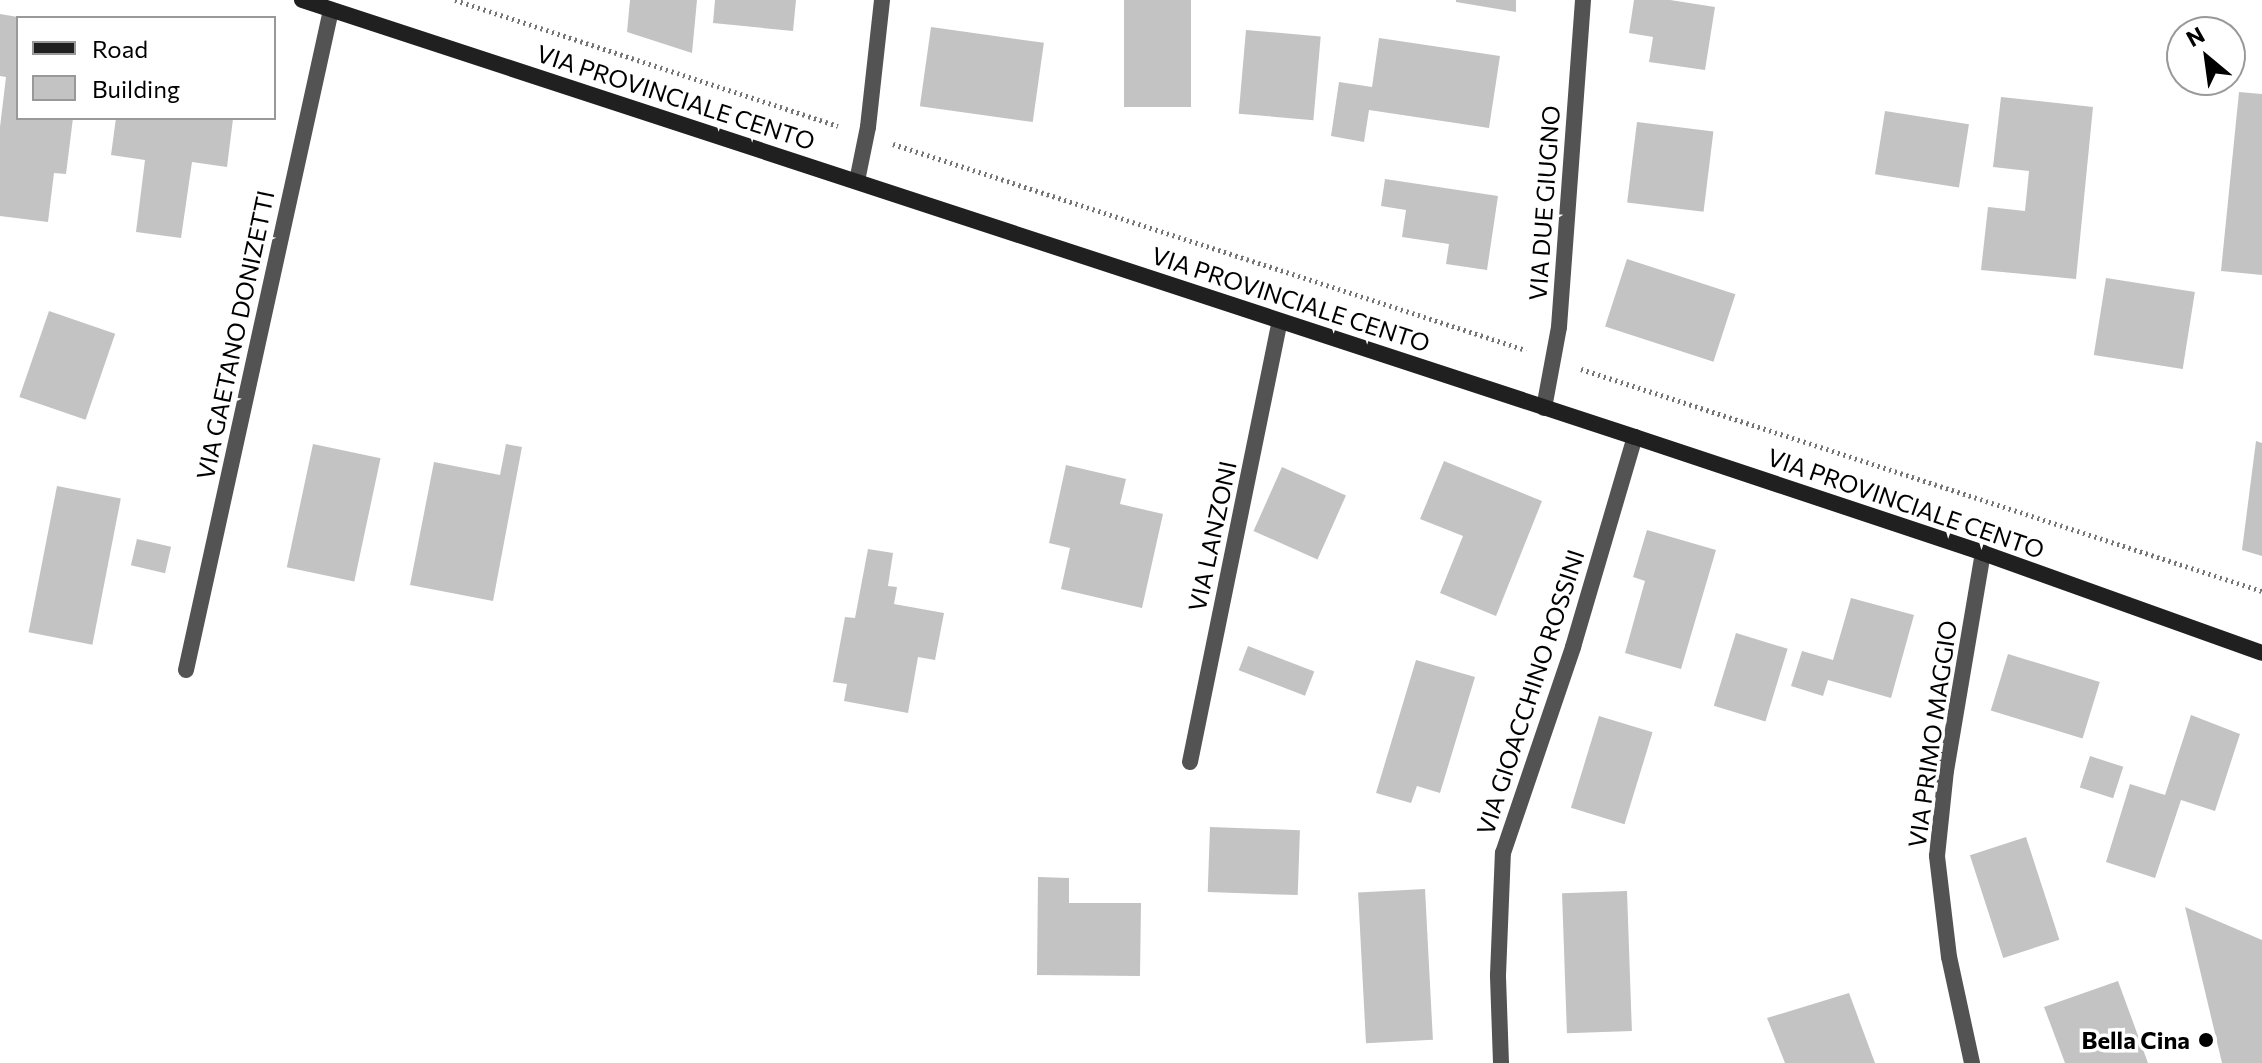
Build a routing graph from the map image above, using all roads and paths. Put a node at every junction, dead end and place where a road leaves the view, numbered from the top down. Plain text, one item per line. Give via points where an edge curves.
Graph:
1 (302, 0) edge
2 (455, 0) edge
3 (882, 0) edge
4 (1583, 0) edge
5 (331, 10) junction
6 (866, 136) junction
7 (857, 181) junction
8 (1280, 321) junction
9 (1553, 360) junction
10 (1544, 408) junction
11 (1635, 437) junction
12 (1983, 553) junction
13 (2262, 591) edge
14 (2262, 653) edge
15 (186, 670) dead end
16 (1190, 762) dead end
17 (1501, 1063) edge
18 (1972, 1063) edge

1 - 5 main road, VIA PROVINCIALE CENTO
2 - 6 path
3 - 6 street
4 - 9 street, VIA DUE GIUGNO
5 - 7 main road, VIA PROVINCIALE CENTO
5 - 15 street, VIA GAETANO DONIZETTI
6 - 7 street
6 - 9 path
7 - 8 main road, VIA PROVINCIALE CENTO
8 - 10 main road, VIA PROVINCIALE CENTO
8 - 16 street, VIA LANZONI
9 - 10 street, VIA DUE GIUGNO
9 - 13 path
10 - 11 main road, VIA PROVINCIALE CENTO
11 - 12 main road, VIA PROVINCIALE CENTO
11 - 17 street, VIA GIOACCHINO ROSSINI via 1573,647 1503,853
12 - 14 main road, VIA PROVINCIALE CENTO
12 - 18 street, VIA PRIMO MAGGIO via 1937,856 1949,957

